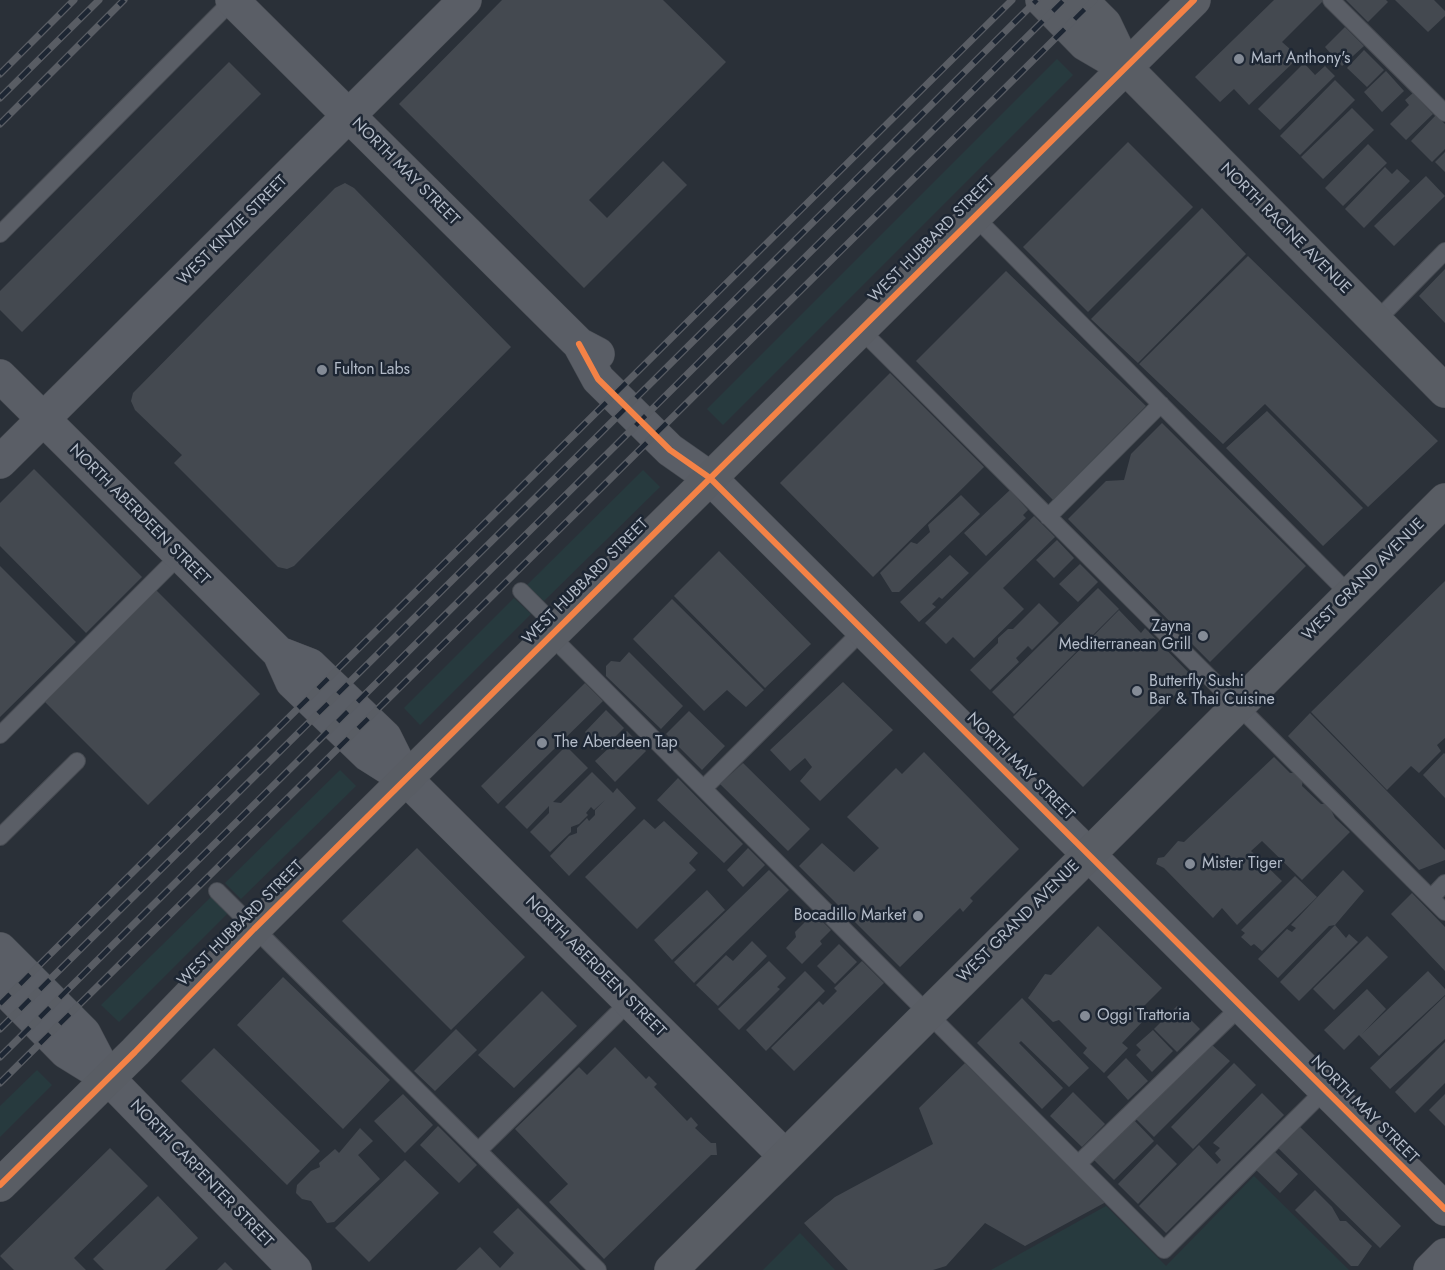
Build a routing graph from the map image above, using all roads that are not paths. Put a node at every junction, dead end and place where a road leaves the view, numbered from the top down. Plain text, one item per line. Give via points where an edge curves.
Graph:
1 (232, 0) edge
2 (465, 0) edge
3 (1042, 0) edge
4 (1081, 0) edge
5 (1194, 0) edge
6 (1331, 0) edge
7 (1126, 68) junction
8 (1445, 113) edge
9 (348, 116) junction
10 (975, 217) junction
11 (0, 234) edge
12 (1445, 251) edge
13 (1376, 321) junction
14 (861, 330) junction
15 (0, 376) edge
16 (1445, 391) edge
17 (1161, 404) junction
18 (43, 419) junction
19 (0, 462) edge
20 (710, 478) junction
21 (1445, 500) edge
22 (1048, 517) junction
23 (180, 555) junction
24 (521, 591) dead end
25 (1349, 594) junction
26 (863, 630) junction
27 (555, 632) junction
28 (1237, 706) junction
29 (0, 735) edge
30 (77, 761) dead end
31 (406, 779) junction
32 (704, 788) junction
33 (0, 837) edge
34 (1088, 854) junction
35 (1445, 883) edge
36 (217, 891) dead end
37 (1431, 898) junction
38 (1445, 912) edge
39 (254, 929) junction
40 (0, 949) edge
41 (0, 985) edge
42 (630, 1001) junction
43 (1241, 1006) junction
44 (929, 1011) junction
45 (108, 1078) junction
46 (1325, 1090) junction
47 (478, 1151) junction
48 (785, 1156) junction
49 (1079, 1163) junction
50 (0, 1185) edge
51 (1445, 1209) edge
52 (1445, 1255) edge
53 (295, 1270) edge
54 (598, 1270) edge
55 (671, 1270) edge
56 (1430, 1270) edge

1 - 9 street, NORTH MAY STREET
1 - 11 lane
2 - 9 street, WEST KINZIE STREET
3 - 7 street, NORTH RACINE AVENUE via 1085,44
4 - 7 street, NORTH RACINE AVENUE via 1105,24
5 - 7 street, WEST HUBBARD STREET
6 - 8 lane
7 - 10 street, WEST HUBBARD STREET
7 - 13 street, NORTH RACINE AVENUE
9 - 18 street, WEST KINZIE STREET
9 - 20 street, NORTH MAY STREET via 579,344 615,364 686,434
10 - 14 street, WEST HUBBARD STREET
10 - 17 lane
12 - 13 lane
13 - 16 street, NORTH RACINE AVENUE
14 - 20 street, WEST HUBBARD STREET
14 - 22 lane
15 - 18 street, NORTH ABERDEEN STREET
17 - 22 lane
17 - 25 lane
18 - 19 street, WEST KINZIE STREET
18 - 23 street, NORTH ABERDEEN STREET
20 - 26 street, NORTH MAY STREET
20 - 27 street, WEST HUBBARD STREET
21 - 25 street, WEST GRAND AVENUE
22 - 28 lane
23 - 29 lane
23 - 31 street, NORTH ABERDEEN STREET via 279,653 310,665 385,737
24 - 27 lane
25 - 28 street, WEST GRAND AVENUE
26 - 32 lane
26 - 34 street, NORTH MAY STREET
27 - 31 street, WEST HUBBARD STREET
27 - 32 lane
28 - 34 street, WEST GRAND AVENUE
28 - 37 lane
30 - 33 lane
31 - 39 street, WEST HUBBARD STREET
31 - 42 street, NORTH ABERDEEN STREET
32 - 44 lane
34 - 43 street, NORTH MAY STREET
34 - 44 street, WEST GRAND AVENUE
35 - 37 lane
36 - 39 lane
37 - 38 lane
39 - 45 street, WEST HUBBARD STREET
39 - 47 lane
40 - 45 street, NORTH CARPENTER STREET via 84,1033
41 - 45 street, NORTH CARPENTER STREET via 66,1052
42 - 47 lane
42 - 48 street, NORTH ABERDEEN STREET
43 - 46 street, NORTH MAY STREET
43 - 49 lane
44 - 48 street, WEST GRAND AVENUE
44 - 49 lane
45 - 50 street, WEST HUBBARD STREET
45 - 53 street, NORTH CARPENTER STREET
46 - 49 lane via 1164,1250
46 - 51 street, NORTH MAY STREET
47 - 54 lane
48 - 55 street, WEST GRAND AVENUE
52 - 56 street

